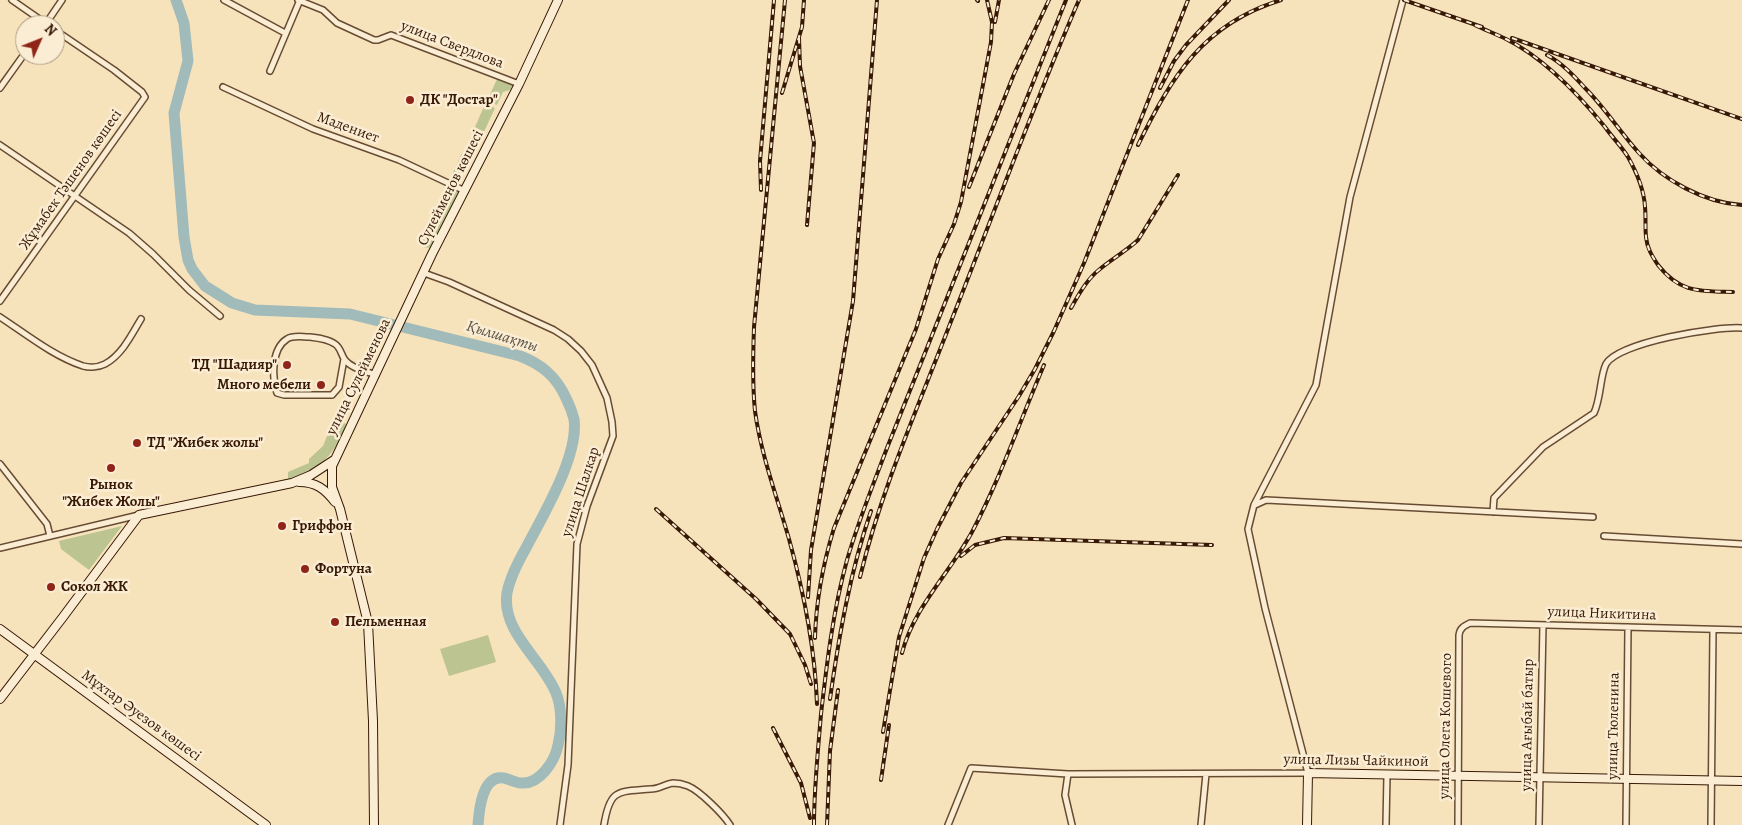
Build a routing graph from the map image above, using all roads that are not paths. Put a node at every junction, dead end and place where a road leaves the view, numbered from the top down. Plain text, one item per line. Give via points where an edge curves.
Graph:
1 (12, 0) edge
2 (62, 0) edge
3 (224, 0) edge
4 (299, 0) edge
5 (558, 0) edge
6 (1403, 0) edge
7 (33, 15) edge
8 (52, 15) edge
9 (285, 33) junction
10 (65, 37) edge
11 (16, 65) edge
12 (270, 71) dead end
13 (520, 84) junction
14 (223, 87) dead end
15 (0, 88) edge
16 (0, 145) edge
17 (465, 191) junction
18 (75, 197) junction
19 (424, 273) junction
20 (0, 301) edge
21 (408, 307) joint
22 (220, 316) dead end
23 (0, 318) edge
24 (141, 319) dead end
25 (1742, 328) edge
26 (344, 359) junction
27 (376, 375) junction
28 (334, 460) junction
29 (0, 464) edge
30 (292, 483) junction
31 (1254, 505) junction
32 (340, 509) junction
33 (1493, 512) junction
34 (139, 514) junction
35 (1592, 517) dead end
36 (50, 536) junction
37 (1604, 536) dead end
38 (1742, 544) edge
39 (0, 548) edge
40 (1543, 625) junction
41 (1462, 628) joint
42 (1628, 628) junction
43 (0, 629) edge
44 (1713, 630) junction
45 (1742, 630) edge
46 (35, 654) junction
47 (0, 699) edge
48 (1308, 773) junction
49 (1068, 774) junction
50 (1206, 774) junction
51 (1387, 775) junction
52 (1458, 776) junction
53 (1540, 777) junction
54 (1626, 779) junction
55 (1712, 780) junction
56 (1742, 781) edge
57 (266, 825) edge
58 (374, 825) edge
59 (560, 825) edge
60 (604, 825) edge
61 (730, 825) edge
62 (948, 825) edge
63 (1072, 825) edge
64 (1201, 825) edge
65 (1307, 825) edge
66 (1386, 825) edge
67 (1458, 825) edge
68 (1539, 825) edge
69 (1626, 825) edge
70 (1711, 825) edge

1 - 7 street
2 - 8 street
3 - 9 street
4 - 9 street
4 - 13 street, улица Свердлова via 374,40 391,35
5 - 13 street, Сүлейменов көшесі
6 - 31 street via 1350,197 1316,385
9 - 12 street
10 - 18 street, Жұмабек Тәшенов көшесі via 114,70 145,97
11 - 15 street
13 - 17 street, Сүлейменов көшесі
14 - 17 street, Мадениет via 312,129 399,160
16 - 18 street
17 - 19 street, Сүлейменов көшесі
18 - 20 street, Жұмабек Тәшенов көшесі
18 - 22 street via 130,233
19 - 21 street, Сүлейменов көшесі
19 - 59 street, улица Шалкар via 568,339 592,365 607,398 613,436 587,506 577,544 568,765
21 - 27 street, улица Сулейменова
23 - 24 street via 82,366 98,367 110,361
25 - 33 street via 1676,335 1630,348 1611,359 1606,364 1594,413 1543,446 1494,498
26 - 26 street via 339,386 332,395 276,393 275,357 286,340 292,337 327,340 339,348
26 - 27 street via 356,368
27 - 28 street, улица Сулейменова
28 - 30 street via 311,476
28 - 32 street via 332,487
29 - 36 street via 47,524
30 - 32 street via 320,486
30 - 34 street
31 - 33 street via 1266,500
31 - 48 street via 1248,529 1264,608
32 - 58 street via 368,622
33 - 35 street
34 - 36 street
34 - 46 street
36 - 39 street
37 - 38 street
40 - 41 street, улица Никитина via 1470,623
40 - 42 street, улица Никитина
40 - 53 street, улица Ағыбай батыр
41 - 52 street, улица Олега Кошевого via 1459,635
42 - 44 street, улица Никитина
42 - 54 street, улица Тюленина
43 - 46 street, Мұхтар Әуезов көшесі
44 - 45 street, улица Никитина
44 - 55 street
46 - 47 street
46 - 57 street, Мұхтар Әуезов көшесі
48 - 50 street, улица Лизы Чайкиной
48 - 51 street, улица Лизы Чайкиной
48 - 65 street
49 - 50 street, улица Лизы Чайкиной
49 - 62 street, улица Лизы Чайкиной via 970,768
49 - 63 street via 1066,795
50 - 64 street
51 - 52 street, улица Лизы Чайкиной
51 - 66 street
52 - 53 street, улица Лизы Чайкиной
52 - 67 street, улица Олега Кошевого
53 - 54 street, улица Лизы Чайкиной
53 - 68 street, улица Ағыбай батыр
54 - 55 street, улица Лизы Чайкиной
54 - 69 street, улица Тюленина
55 - 56 street, улица Лизы Чайкиной
55 - 70 street
60 - 61 street via 610,802 620,792 678,784 696,791

